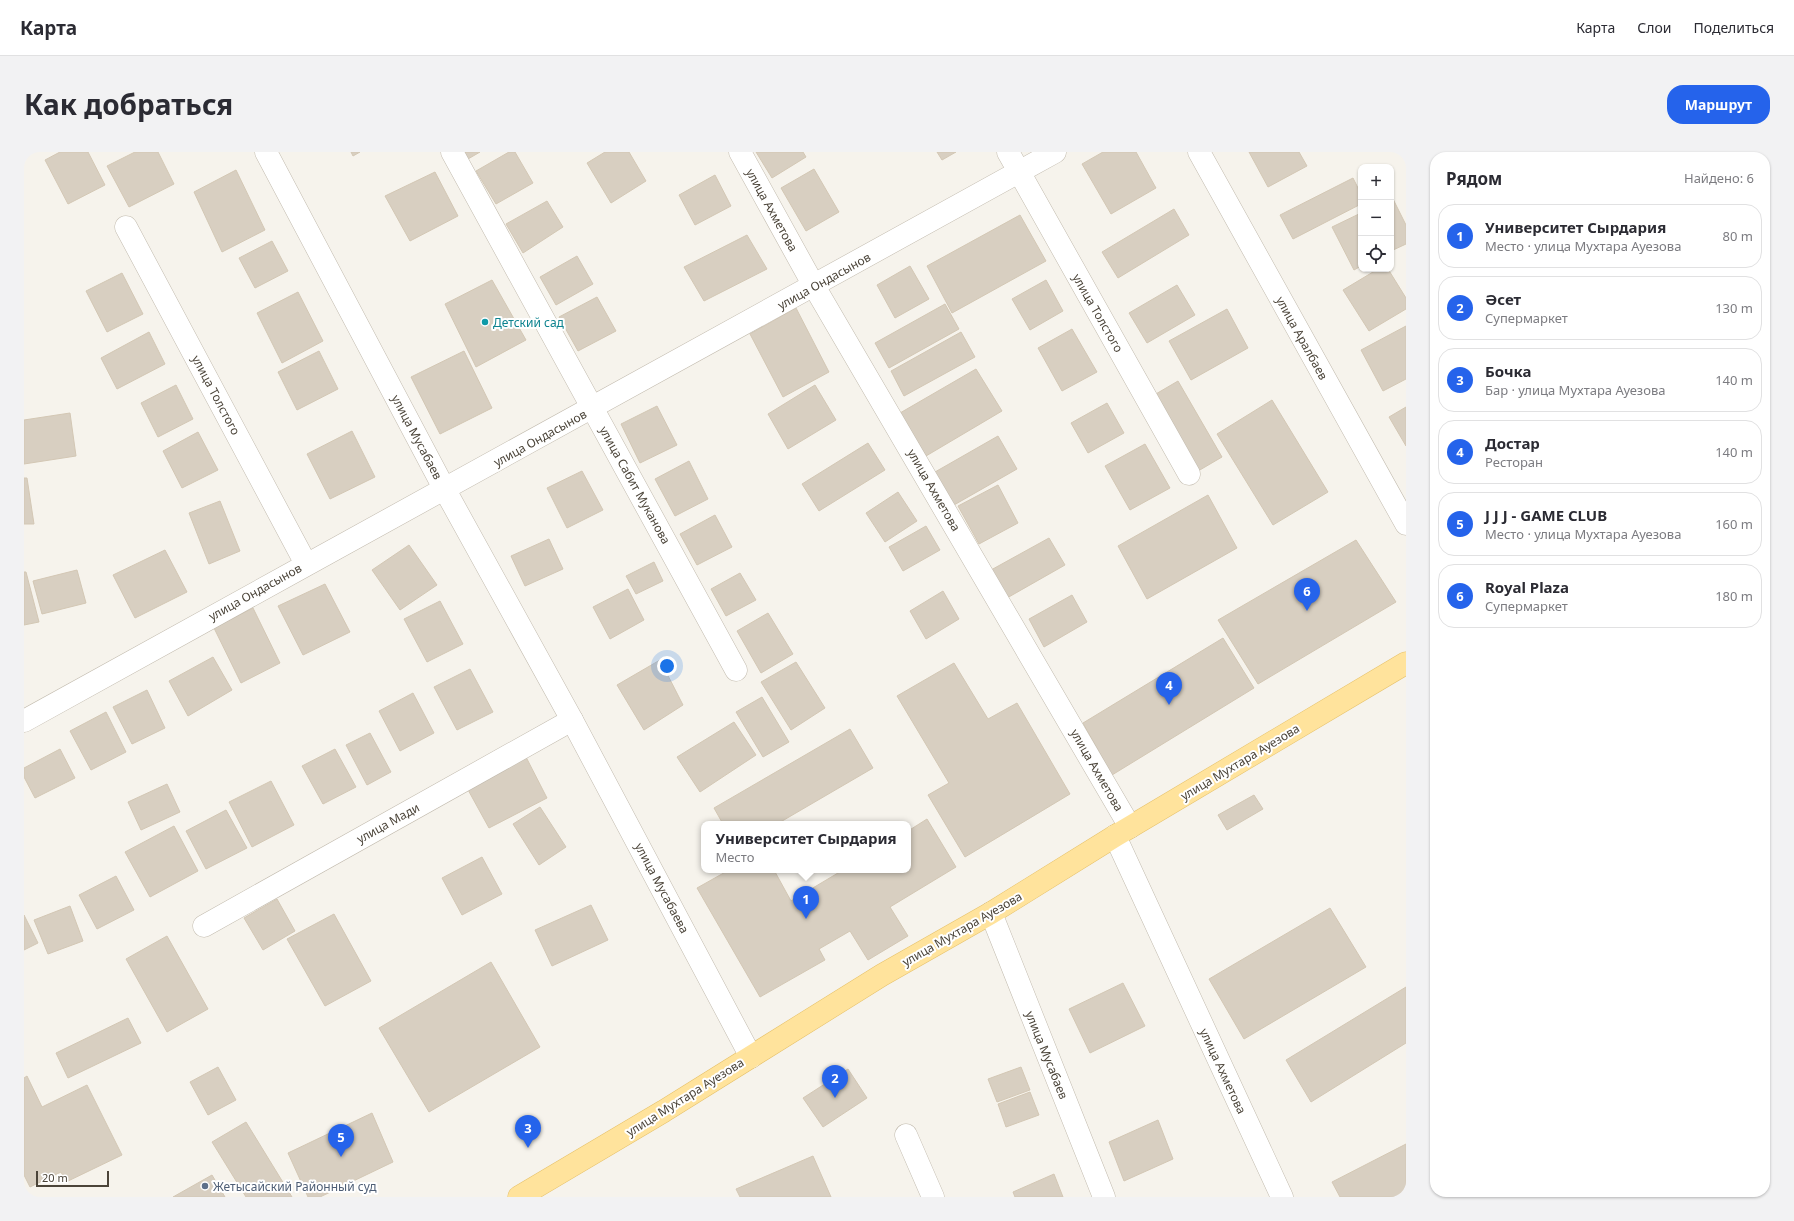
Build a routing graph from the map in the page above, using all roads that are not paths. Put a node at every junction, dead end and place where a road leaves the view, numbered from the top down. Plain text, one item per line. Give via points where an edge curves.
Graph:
1 (266, 152) edge
2 (452, 152) edge
3 (740, 152) edge
4 (1008, 152) edge
5 (1055, 152) edge
6 (1199, 152) edge
7 (1019, 172) junction
8 (126, 227) dead end
9 (814, 286) junction
10 (593, 409) junction
11 (1190, 474) dead end
12 (445, 490) junction
13 (1406, 524) edge
14 (306, 564) junction
15 (1406, 663) edge
16 (736, 670) dead end
17 (572, 720) junction
18 (24, 721) edge
19 (1123, 832) junction
20 (991, 913) junction
21 (204, 926) dead end
22 (751, 1056) junction
23 (906, 1135) dead end
24 (519, 1197) edge
25 (933, 1197) edge
26 (1104, 1197) edge
27 (1282, 1197) edge

1 - 12 street, улица Мусабаев
2 - 10 street, улица Сабит Муканова
3 - 9 street, улица Ахметова
4 - 7 street, улица Толстого
5 - 7 street, улица Ондасынов
6 - 13 street, улица Аралбаев
7 - 9 street, улица Ондасынов
7 - 11 street, улица Толстого
8 - 14 street, улица Толстого
9 - 10 street, улица Ондасынов
9 - 19 street, улица Ахметова
10 - 12 street, улица Ондасынов
10 - 16 street, улица Сабит Муканова
12 - 14 street, улица Ондасынов
12 - 17 street, улица Мусабаев
14 - 18 street, улица Ондасынов
15 - 19 main road, улица Мухтара Ауезова
17 - 21 street, улица Мади
17 - 22 street, улица Мусабаева
19 - 20 main road, улица Мухтара Ауезова
19 - 27 street, улица Ахметова
20 - 22 main road, улица Мухтара Ауезова via 882,975
20 - 26 street, улица Мусабаев
22 - 24 main road, улица Мухтара Ауезова
23 - 25 street

